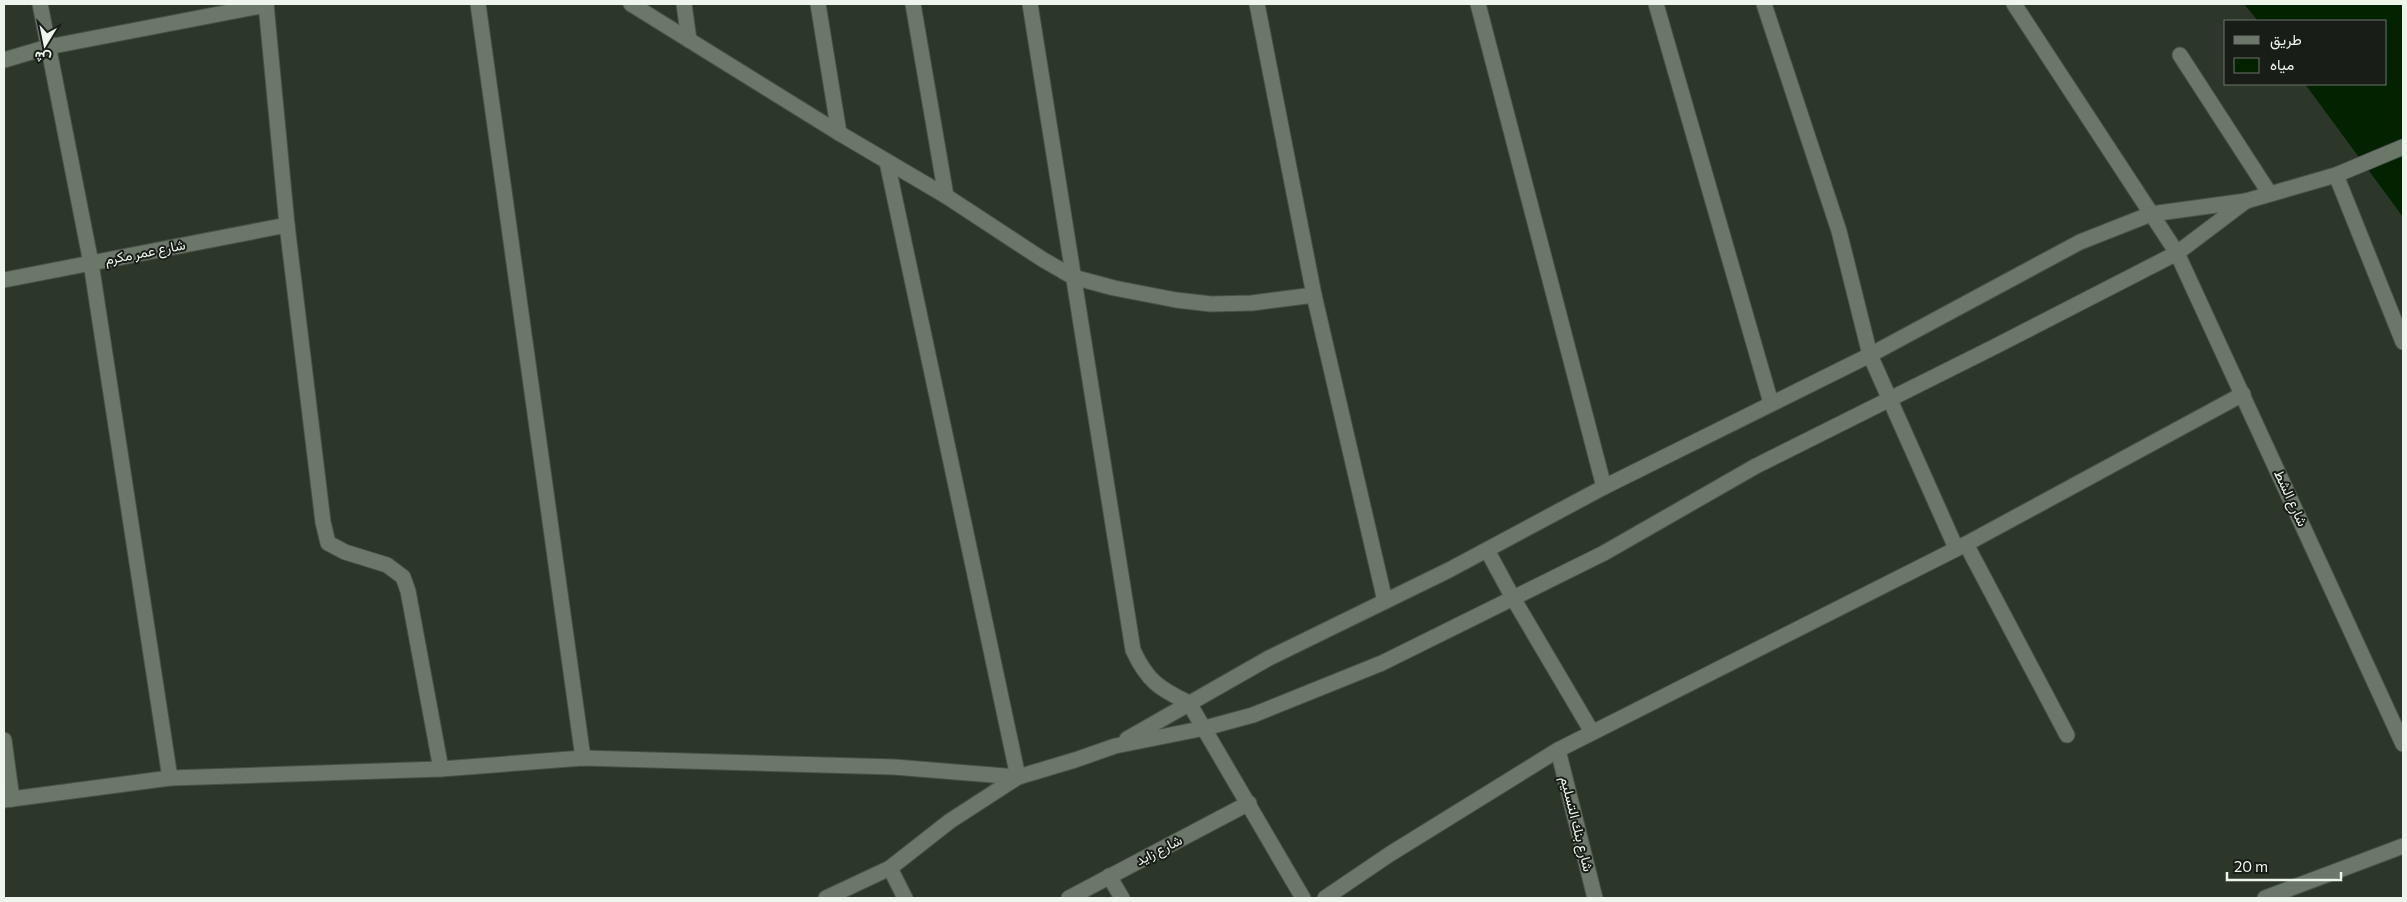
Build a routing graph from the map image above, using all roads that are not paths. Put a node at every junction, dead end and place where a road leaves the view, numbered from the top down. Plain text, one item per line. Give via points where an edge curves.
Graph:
1 (40, 4) edge
2 (478, 4) edge
3 (631, 4) edge
4 (684, 4) edge
5 (818, 4) edge
6 (913, 4) edge
7 (1030, 4) edge
8 (1257, 4) edge
9 (1478, 4) edge
10 (1656, 4) edge
11 (1764, 4) edge
12 (2014, 4) edge
13 (266, 5) edge
14 (689, 40) junction
15 (48, 47) junction
16 (2180, 55) dead end
17 (4, 60) edge
18 (839, 133) junction
19 (2398, 150) edge
20 (887, 162) junction
21 (2336, 176) junction
22 (2270, 194) junction
23 (946, 196) junction
24 (2246, 201) junction
25 (2151, 214) junction
26 (287, 225) junction
27 (2177, 253) junction
28 (91, 263) junction
29 (1073, 277) junction
30 (4, 280) edge
31 (1314, 295) junction
32 (2403, 342) edge
33 (1870, 355) junction
34 (2243, 394) junction
35 (1889, 400) junction
36 (1771, 403) junction
37 (1604, 487) junction
38 (1961, 546) junction
39 (1487, 550) junction
40 (1512, 598) junction
41 (1385, 601) junction
42 (1190, 704) junction
43 (1204, 728) junction
44 (1592, 732) junction
45 (2067, 735) dead end
46 (4, 740) edge
47 (2403, 744) edge
48 (1115, 746) junction
49 (1558, 750) junction
50 (582, 758) junction
51 (441, 769) junction
52 (1018, 777) junction
53 (170, 778) junction
54 (8, 799) edge
55 (1249, 804) junction
56 (2403, 846) edge
57 (890, 868) junction
58 (1109, 876) junction
59 (826, 898) edge
60 (905, 898) edge
61 (1069, 898) edge
62 (1122, 898) edge
63 (1303, 898) edge
64 (1325, 898) edge
65 (1595, 898) edge
66 (2265, 898) edge

1 - 15 street
2 - 50 street
3 - 14 street
4 - 14 street
5 - 18 street
6 - 23 street
7 - 29 street
8 - 31 street
9 - 37 street
10 - 36 street
11 - 33 street via 1839,230
12 - 25 street, شارع الشط
13 - 15 street
13 - 26 street
14 - 18 street
15 - 17 street
15 - 28 street
16 - 22 street
18 - 20 street
19 - 21 street
20 - 23 street
20 - 52 street
21 - 22 street
21 - 32 street
22 - 24 street
23 - 29 street
24 - 25 street
24 - 27 street
25 - 27 street, شارع الشط
25 - 33 street via 2080,242
26 - 28 street, شارع عمر مكرم
26 - 51 street via 328,543 387,565 403,577
27 - 34 street, شارع الشط
27 - 35 street
28 - 30 street, شارع عمر مكرم
28 - 53 street
29 - 31 street via 1114,288 1211,304 1252,303
29 - 42 street via 1133,650 1141,669 1151,681
31 - 41 street
33 - 35 street
33 - 36 street
34 - 38 street
34 - 47 street, شارع الشط
35 - 38 street
35 - 40 street via 1756,466 1604,553
36 - 37 street
37 - 39 street
38 - 44 street
38 - 45 street
39 - 40 street
39 - 41 street
40 - 43 street via 1382,664 1253,715
40 - 44 street
41 - 42 street via 1269,658
42 - 43 street
42 - 48 street
43 - 48 street
43 - 55 street
44 - 49 street
46 - 54 street
48 - 52 street
49 - 64 street
49 - 65 street, شارع بنك التسليم
50 - 51 street
50 - 52 street via 894,767
51 - 53 street
52 - 57 street via 950,821
53 - 54 street
55 - 58 street, شارع زايد
55 - 63 street
56 - 66 street
57 - 59 street
57 - 60 street
58 - 61 street, شارع زايد
58 - 62 street

